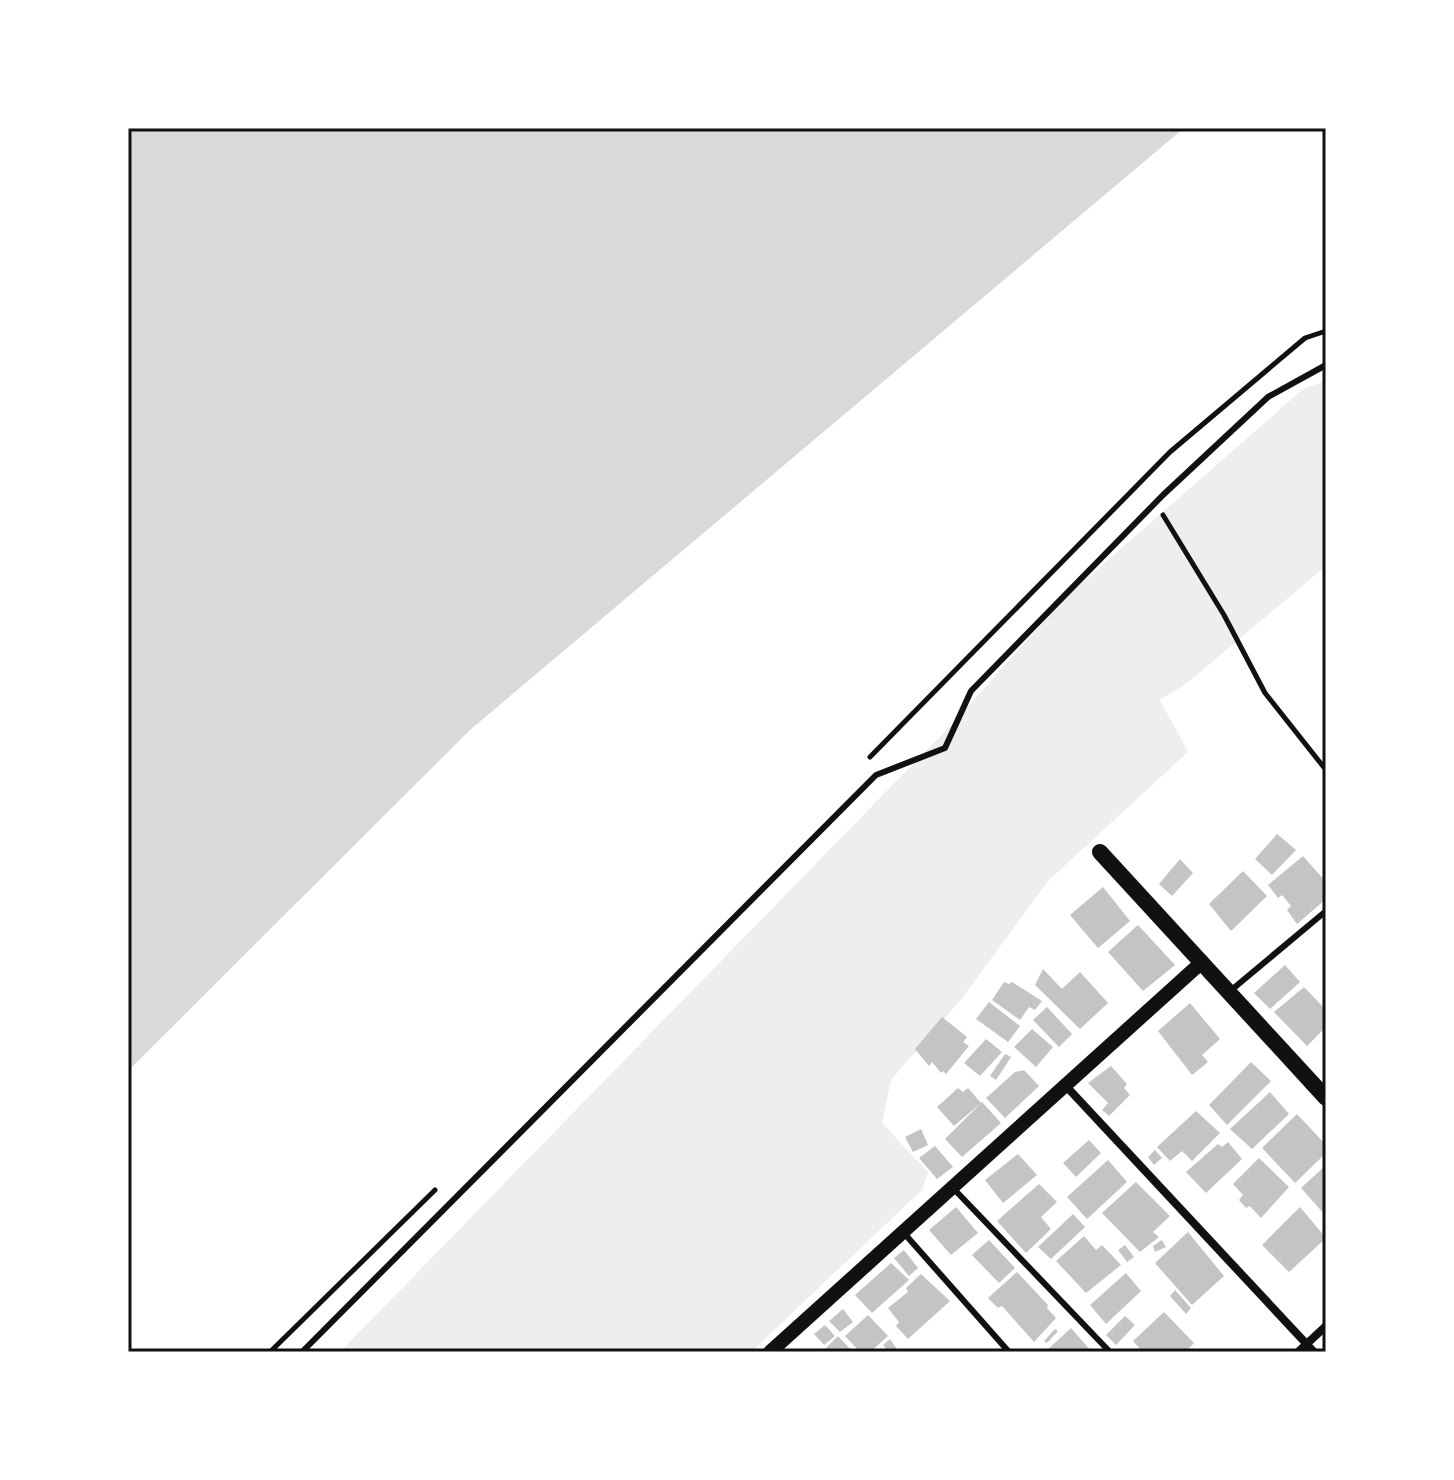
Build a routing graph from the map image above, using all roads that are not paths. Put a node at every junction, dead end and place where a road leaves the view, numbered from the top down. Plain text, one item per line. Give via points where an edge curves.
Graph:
1 (1326, 365) edge
2 (1100, 852) dead end
3 (1326, 911) edge
4 (1202, 962) junction
5 (1229, 992) junction
6 (1065, 1085) junction
7 (1326, 1098) edge
8 (952, 1187) junction
9 (903, 1232) junction
10 (1326, 1326) edge
11 (1307, 1344) junction
12 (302, 1352) edge
13 (770, 1352) edge
14 (1009, 1352) edge
15 (1110, 1352) edge
16 (1298, 1352) edge
17 (1314, 1352) edge

1 - 12 lane via 1268,397 1155,503 971,691 945,748 876,775
2 - 4 main road
3 - 5 lane
4 - 5 main road
4 - 6 street
5 - 7 main road
6 - 8 street
6 - 11 street
8 - 9 street
8 - 15 lane
9 - 13 street
9 - 14 lane
10 - 11 street
11 - 16 street
11 - 17 street

